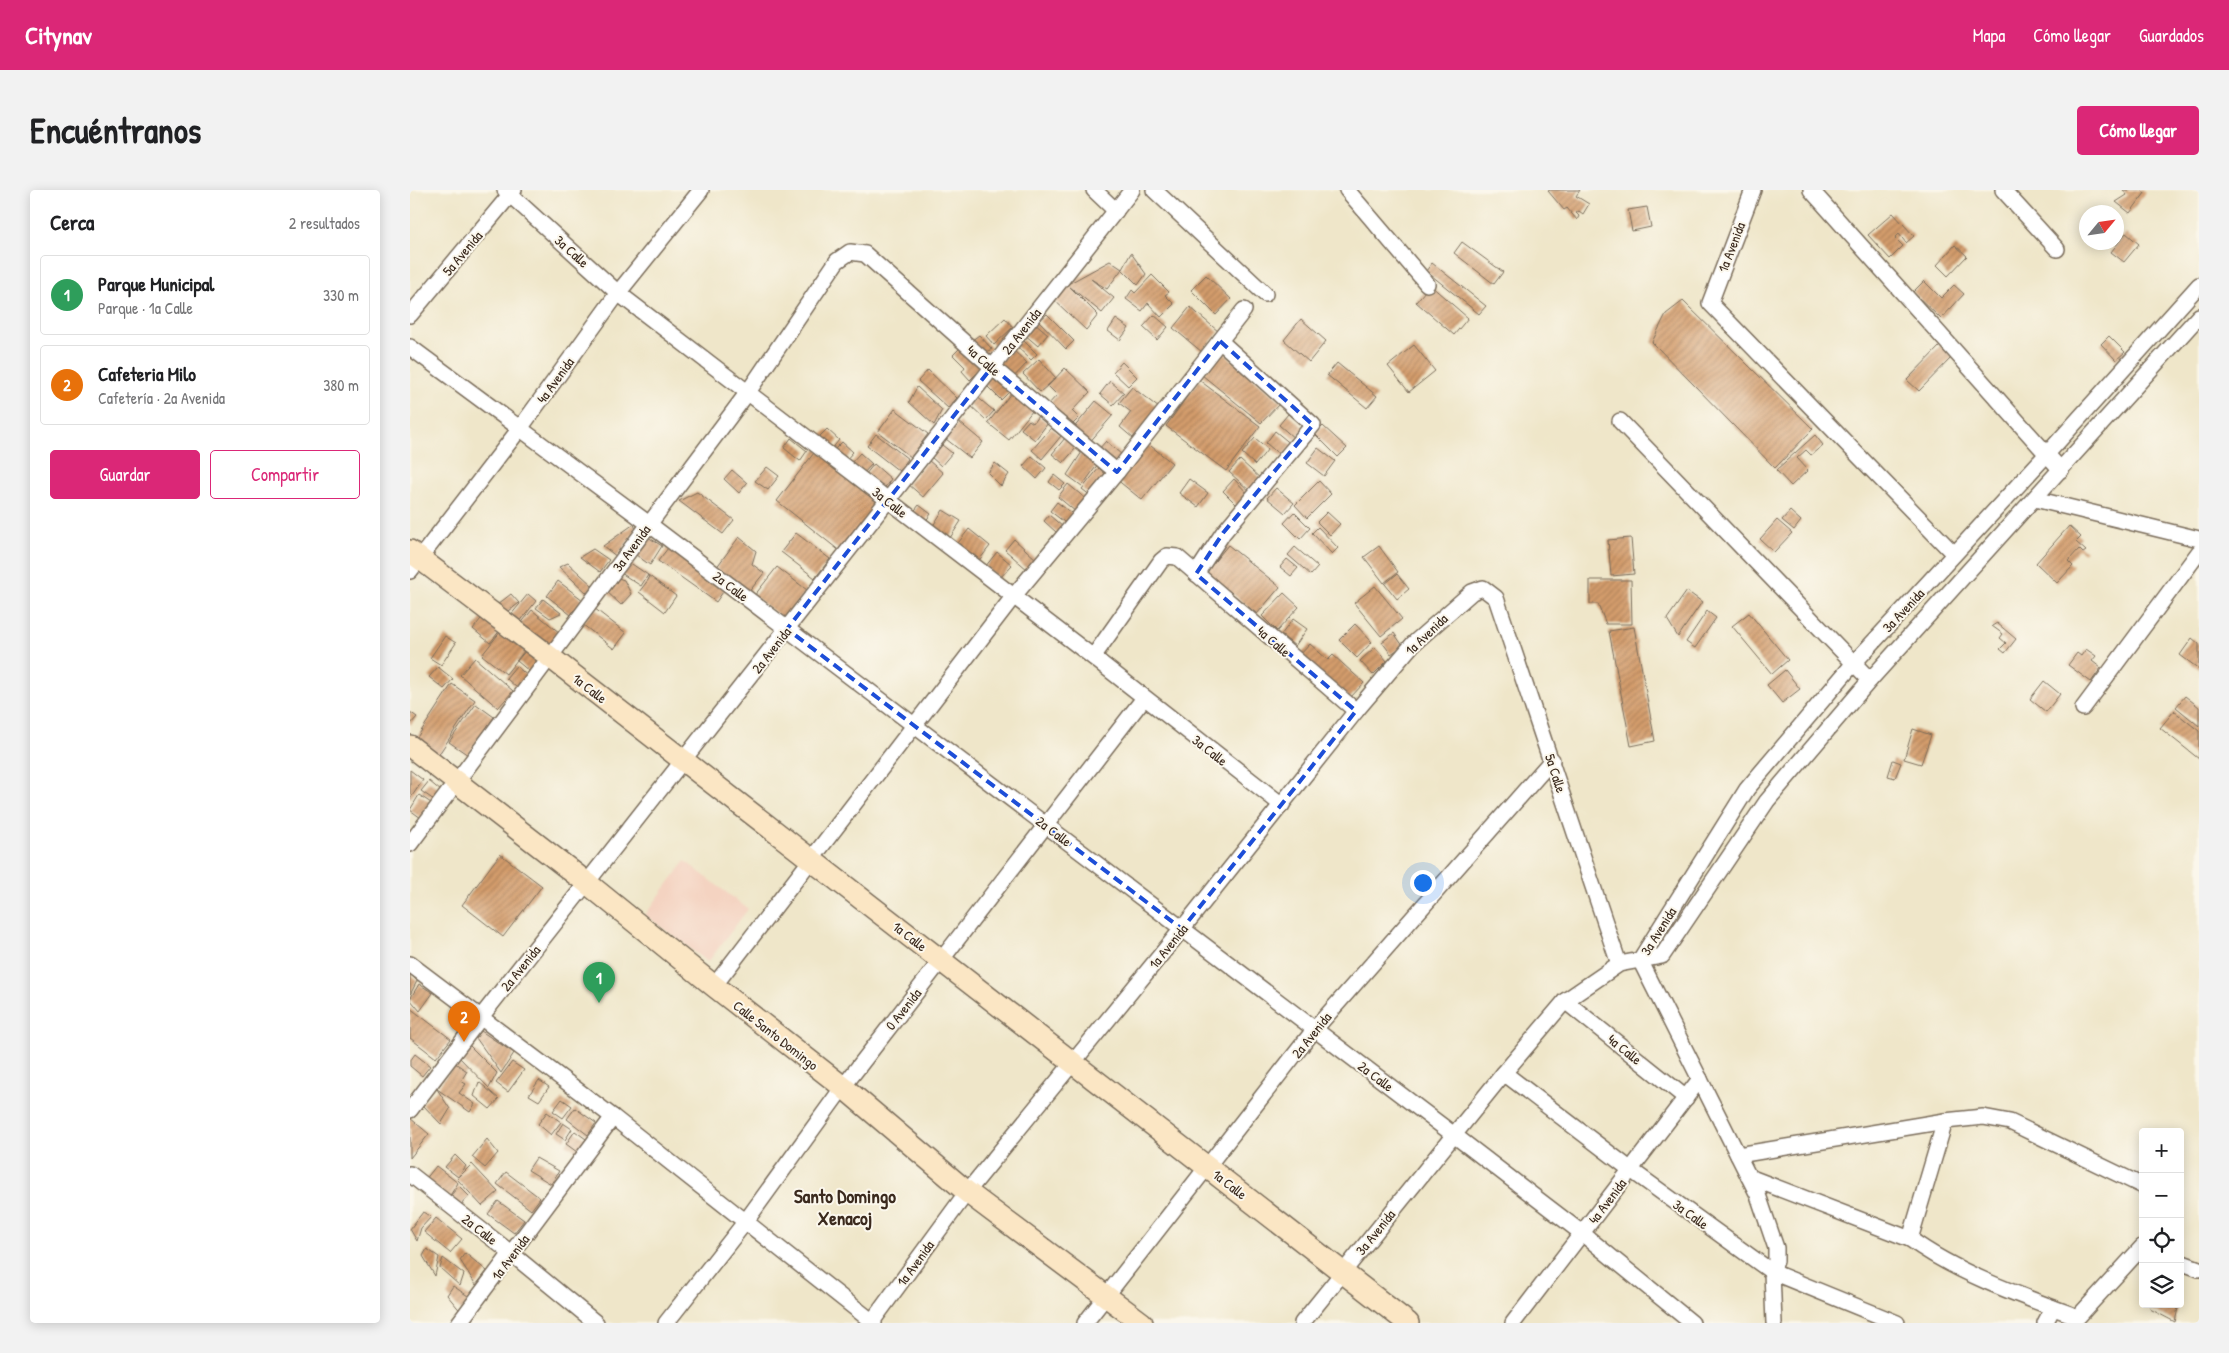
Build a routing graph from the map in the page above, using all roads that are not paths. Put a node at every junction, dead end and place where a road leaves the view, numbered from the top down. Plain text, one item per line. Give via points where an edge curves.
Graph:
1 (701, 190) edge
2 (1094, 190) edge
3 (1132, 190) edge
4 (1154, 190) edge
5 (1347, 190) edge
6 (1753, 190) edge
7 (1811, 190) edge
8 (2003, 190) edge
9 (509, 192) edge
10 (1116, 211) junction
11 (2057, 249) dead end
12 (850, 252) joint
13 (1426, 284) dead end
14 (2199, 285) edge
15 (618, 293) junction
16 (1265, 294) dead end
17 (1244, 310) dead end
18 (410, 315) edge
19 (2199, 316) edge
20 (1220, 341) junction
21 (410, 347) edge
22 (992, 367) junction
23 (748, 392) junction
24 (1620, 421) dead end
25 (521, 427) junction
26 (2047, 454) junction
27 (2062, 470) junction
28 (1117, 472) junction
29 (2035, 499) junction
30 (888, 500) junction
31 (649, 524) junction
32 (2199, 539) edge
33 (2199, 552) edge
34 (1954, 554) junction
35 (413, 560) edge
36 (1196, 574) junction
37 (1483, 588) joint
38 (1014, 597) junction
39 (787, 629) junction
40 (550, 657) junction
41 (1093, 657) junction
42 (1854, 663) junction
43 (1870, 680) junction
44 (1144, 698) junction
45 (2083, 708) dead end
46 (1356, 711) junction
47 (915, 726) junction
48 (410, 746) edge
49 (683, 760) junction
50 (1552, 760) junction
51 (456, 782) junction
52 (1282, 805) junction
53 (1046, 826) junction
54 (410, 844) edge
55 (811, 860) junction
56 (588, 883) junction
57 (1182, 929) junction
58 (941, 960) junction
59 (1640, 960) junction
60 (410, 964) edge
61 (1619, 964) junction
62 (714, 986) junction
63 (1565, 1001) junction
64 (481, 1017) junction
65 (1314, 1030) junction
66 (1073, 1063) junction
67 (1504, 1073) junction
68 (1700, 1079) junction
69 (843, 1087) junction
70 (1686, 1098) junction
71 (410, 1110) edge
72 (612, 1117) junction
73 (1945, 1121) junction
74 (1454, 1135) junction
75 (1738, 1155) junction
76 (1207, 1166) junction
77 (1631, 1170) junction
78 (410, 1174) edge
79 (1749, 1177) junction
80 (2139, 1184) edge
81 (967, 1192) junction
82 (746, 1221) junction
83 (1583, 1234) junction
84 (1910, 1239) junction
85 (2139, 1251) edge
86 (512, 1254) junction
87 (2183, 1263) edge
88 (2199, 1268) edge
89 (1343, 1272) junction
90 (1772, 1272) junction
91 (1106, 1296) junction
92 (2053, 1308) junction
93 (459, 1323) edge
94 (596, 1323) edge
95 (666, 1323) edge
96 (872, 1323) edge
97 (1085, 1323) edge
98 (1142, 1323) edge
99 (1302, 1323) edge
100 (1408, 1323) edge
101 (1513, 1323) edge
102 (1692, 1323) edge
103 (1774, 1323) edge
104 (1897, 1323) edge
105 (2045, 1323) edge

1 - 15 street, 4a Avenida
2 - 10 street
3 - 10 street, 2a Avenida
4 - 16 street
5 - 13 street
6 - 34 street, 1a Avenida via 1710,303
7 - 26 street
8 - 11 street
9 - 15 street, 3a Calle
9 - 18 street, 5a Avenida
10 - 22 street, 2a Avenida
12 - 22 street, 4a Calle via 865,254
12 - 23 street, 3a Avenida via 837,261
14 - 26 street, 3a Avenida
15 - 23 street, 3a Calle
15 - 25 street, 4a Avenida
17 - 20 street
19 - 27 street, 3a Avenida
20 - 28 street
20 - 36 street via 1313,425 1223,533
21 - 25 street, 2a Calle
22 - 28 street, 4a Calle
22 - 30 street, 2a Avenida
23 - 30 street, 3a Calle
23 - 31 street, 3a Avenida
24 - 42 street
25 - 31 street, 2a Calle
25 - 35 street, 4a Avenida
26 - 27 street
26 - 34 street, 3a Avenida
27 - 29 street, 3a Avenida
28 - 38 street
29 - 32 street
29 - 43 street, 3a Avenida
30 - 38 street, 3a Calle
30 - 39 street, 2a Avenida
31 - 39 street, 2a Calle
31 - 40 street, 3a Avenida
33 - 45 street
34 - 42 street, 3a Avenida
35 - 40 main road, 1a Calle
36 - 41 street, 4a Calle via 1177,557 1166,556
36 - 46 street, 4a Calle
37 - 46 street, 1a Avenida via 1472,592 1413,644
37 - 50 street, 5a Calle via 1496,598
38 - 41 street, 3a Calle
38 - 47 street
39 - 47 street, 2a Calle
39 - 49 street, 2a Avenida
40 - 49 main road, 1a Calle
40 - 51 street, 3a Avenida
41 - 44 street, 3a Calle
42 - 43 street
42 - 59 street, 3a Avenida via 1747,789
43 - 59 street, 3a Avenida via 1767,801 1662,956
44 - 52 street, 3a Calle
44 - 53 street, 0 Avenida
46 - 52 street, 1a Avenida
47 - 53 street, 2a Calle
47 - 55 street
48 - 51 main road, Calle Santo Domingo
49 - 55 main road, 1a Calle
49 - 56 street, 2a Avenida
50 - 61 street, 5a Calle
50 - 65 street, 2a Avenida
51 - 54 street, 3a Avenida
51 - 56 main road, Calle Santo Domingo
52 - 57 street, 1a Avenida
53 - 57 street, 2a Calle
53 - 58 street, 0 Avenida
55 - 58 main road, 1a Calle
55 - 62 street
56 - 62 main road, Calle Santo Domingo
56 - 64 street, 2a Avenida
57 - 65 street, 2a Calle
57 - 66 street, 1a Avenida
58 - 66 main road, 1a Calle
58 - 69 street, 0 Avenida
59 - 61 street, 3a Avenida
59 - 68 street
60 - 64 street
61 - 63 street, 3a Avenida
62 - 69 main road, Calle Santo Domingo
63 - 67 street, 3a Avenida
63 - 70 street, 4a Calle
64 - 71 street, 2a Avenida
64 - 72 street
65 - 74 street, 2a Calle
65 - 76 street, 2a Avenida
66 - 76 main road, 1a Calle
66 - 81 street, 1a Avenida
67 - 74 street, 3a Avenida
67 - 77 street, 3a Calle
68 - 70 street, 4a Avenida
68 - 75 street
69 - 81 main road, Calle Santo Domingo
69 - 82 street, 0 Avenida
70 - 77 street, 4a Avenida
72 - 82 street
72 - 86 street, 1a Avenida
73 - 75 street
73 - 80 street via 1983,1117 2010,1122
73 - 84 street
74 - 83 street, 2a Calle
74 - 89 street, 3a Avenida
75 - 79 street
76 - 89 main road, 1a Calle
76 - 91 street, 2a Avenida
77 - 83 street, 4a Avenida
77 - 90 street, 3a Calle
78 - 86 street, 2a Calle
79 - 84 street
79 - 90 street via 1776,1248
81 - 91 main road, Calle Santo Domingo
81 - 96 street, 1a Avenida
82 - 95 street, 0 Avenida
82 - 96 street
83 - 101 street, 4a Avenida
83 - 102 street, 2a Calle
84 - 92 street via 1930,1254
85 - 92 street via 2078,1318
86 - 93 street, 1a Avenida
86 - 94 street, 2a Calle
87 - 88 street
89 - 99 street, 3a Avenida
89 - 100 main road, 1a Calle
90 - 103 street
90 - 104 street, 3a Calle
91 - 97 street, 2a Avenida
91 - 98 main road, Calle Santo Domingo
92 - 105 street

